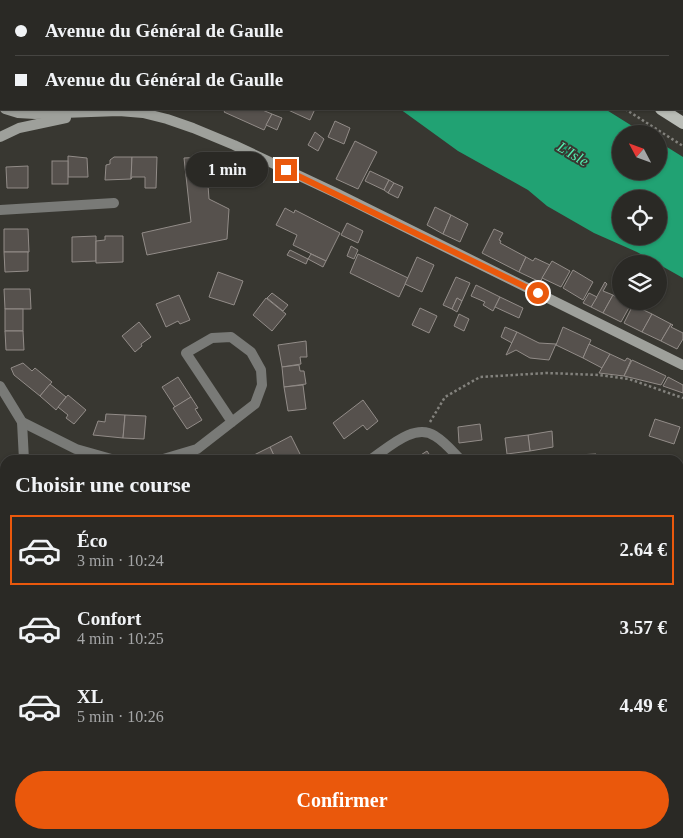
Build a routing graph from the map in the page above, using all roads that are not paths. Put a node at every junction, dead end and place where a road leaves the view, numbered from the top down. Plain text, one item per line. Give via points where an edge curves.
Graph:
1 (8, 110) edge
2 (663, 110) edge
3 (100, 112) junction
4 (683, 123) edge
5 (0, 137) edge
6 (114, 203) dead end
7 (0, 210) edge
8 (683, 365) edge
9 (0, 386) edge
10 (0, 402) edge
11 (11, 404) junction
12 (22, 422) junction
13 (232, 422) junction
14 (24, 455) edge
15 (96, 455) edge
16 (177, 455) edge
17 (378, 455) edge
18 (456, 455) edge

1 - 3 main road via 36,114
2 - 4 main road
3 - 5 main road via 19,128
3 - 8 main road via 143,113 234,145
6 - 7 street
9 - 11 street
10 - 11 street
11 - 12 street
12 - 14 street
12 - 15 street via 76,449
13 - 13 street via 255,404 262,385 261,370 251,352 231,337 212,338 186,353
13 - 16 street via 197,449
17 - 18 street via 410,434 425,431 436,436

